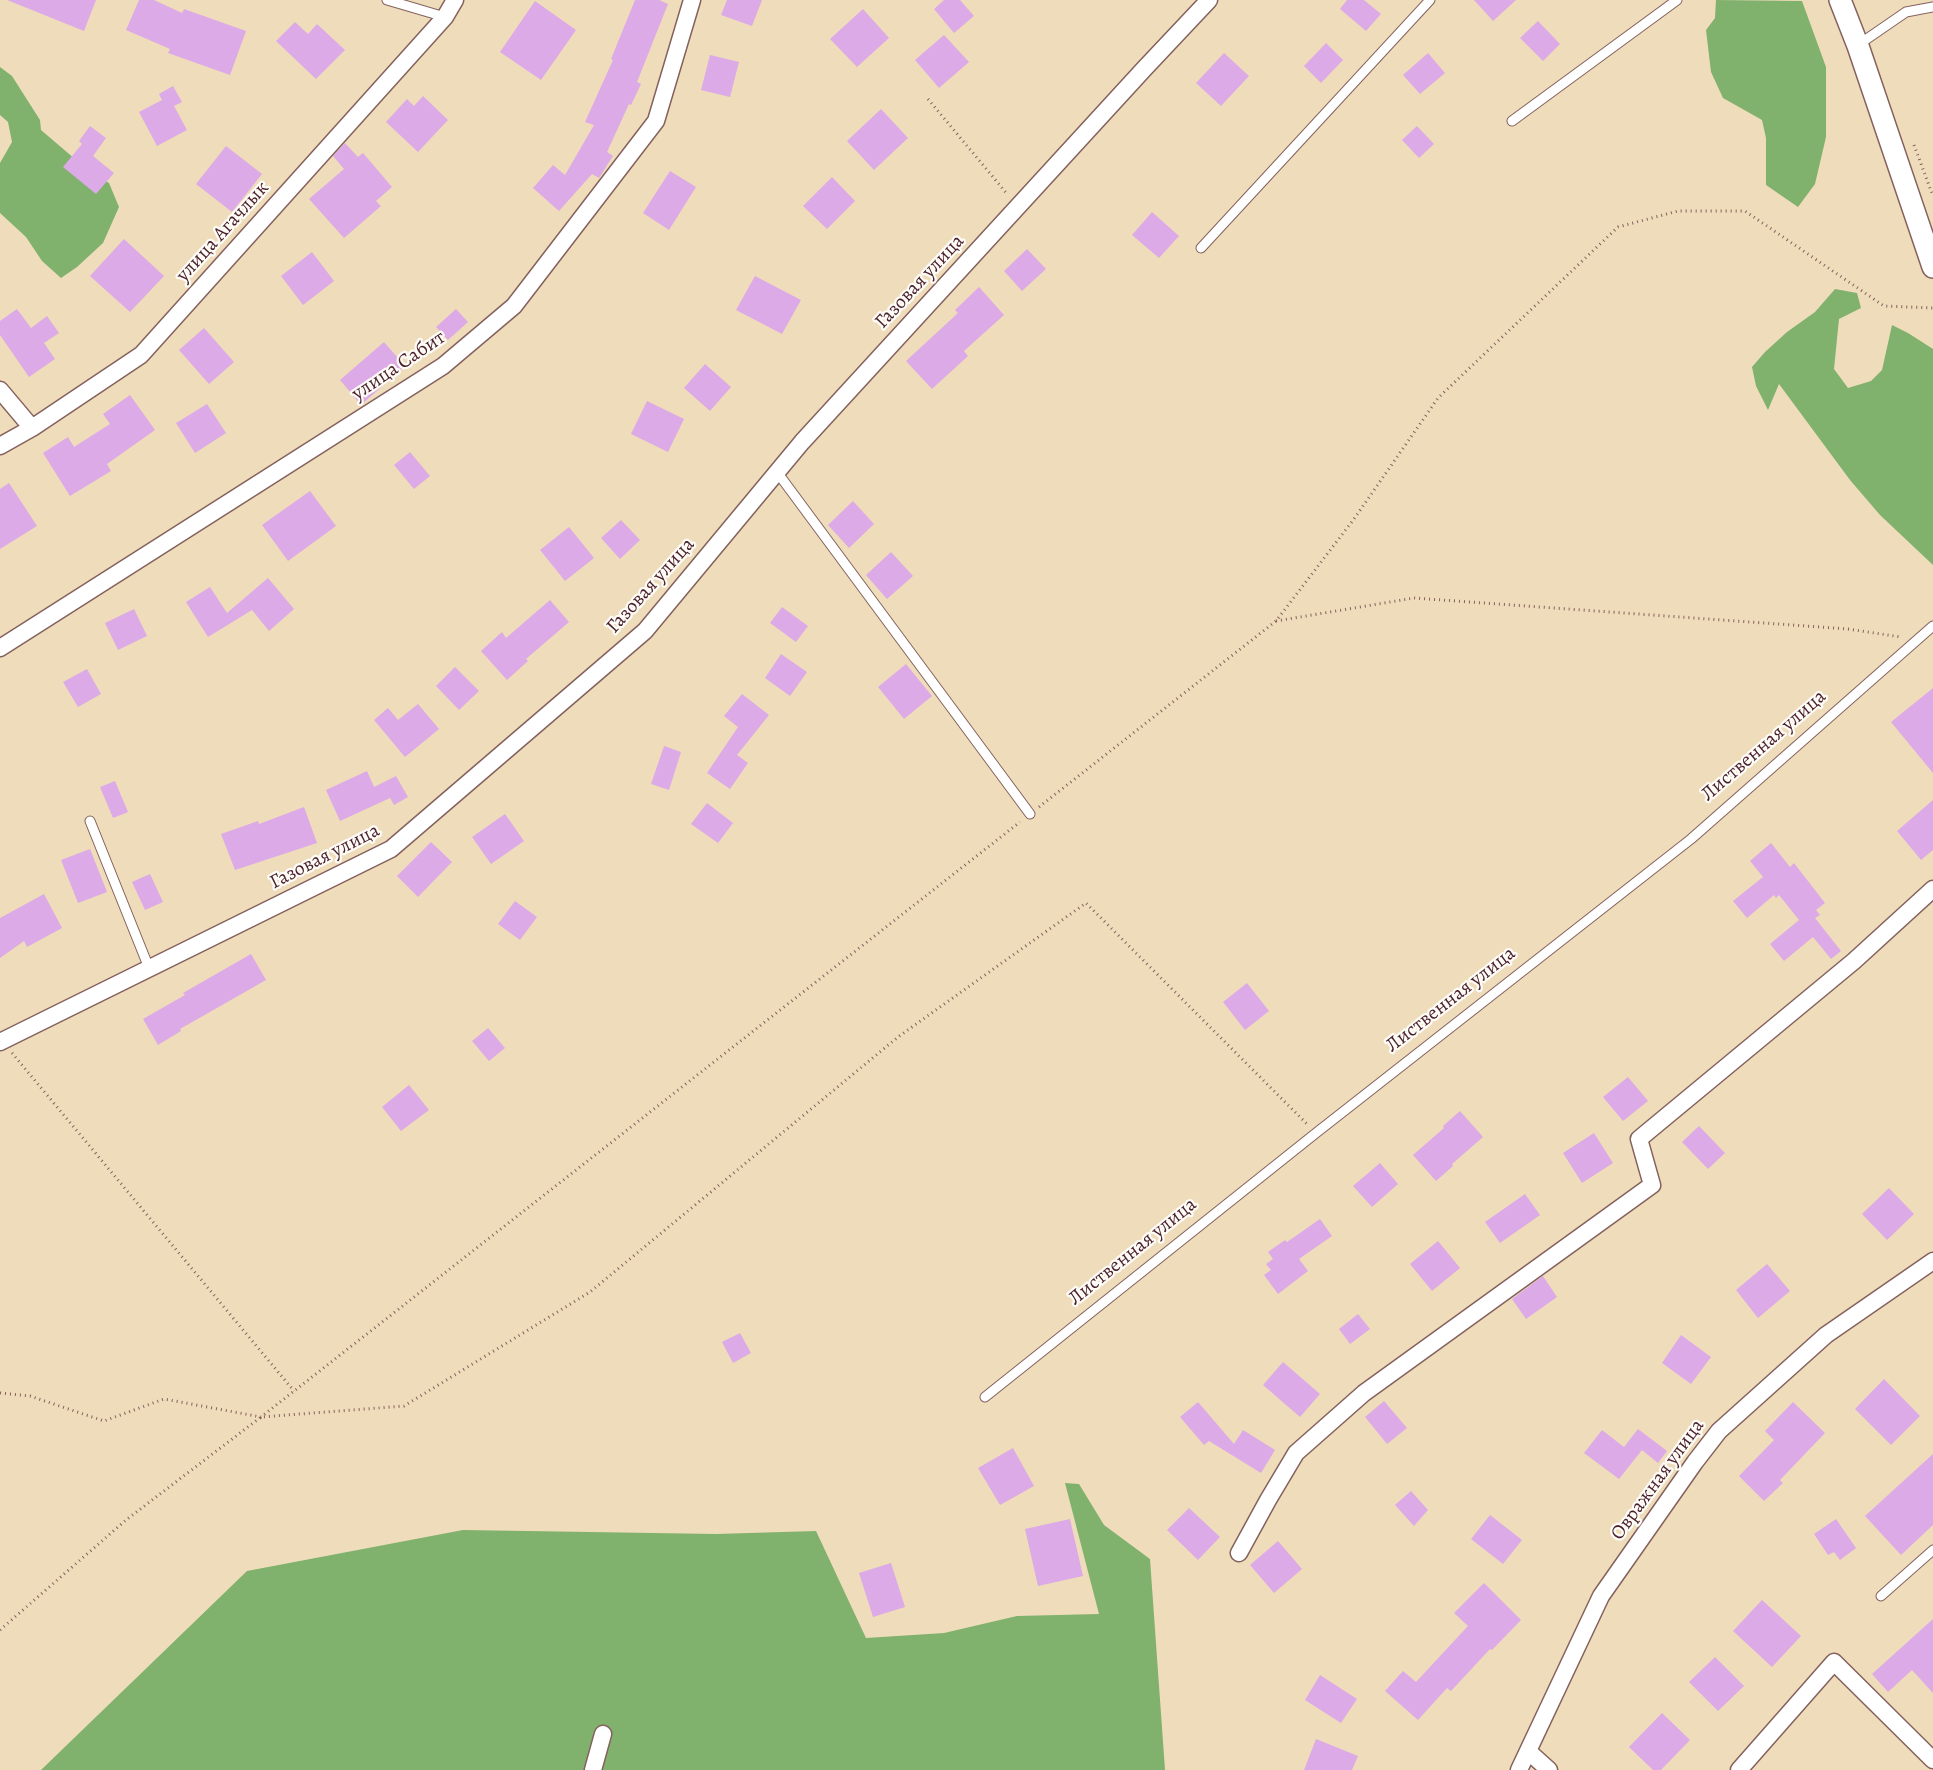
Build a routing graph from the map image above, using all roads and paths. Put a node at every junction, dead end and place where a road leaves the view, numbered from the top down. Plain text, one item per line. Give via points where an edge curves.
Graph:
1 (387, 0) edge
2 (455, 0) edge
3 (692, 0) edge
4 (1209, 0) edge
5 (1430, 0) edge
6 (1677, 0) edge
7 (1840, 0) edge
8 (1933, 7) edge
9 (445, 17) junction
10 (1858, 46) junction
11 (928, 100) dead end
12 (1512, 122) dead end
13 (1018, 206) junction
14 (1201, 248) dead end
15 (1933, 267) edge
16 (1933, 308) edge
17 (0, 390) edge
18 (32, 428) junction
19 (0, 446) edge
20 (777, 472) junction
21 (1276, 621) junction
22 (1933, 626) edge
23 (1921, 636) junction
24 (0, 648) edge
25 (1030, 814) junction
26 (90, 821) dead end
27 (1933, 889) edge
28 (150, 968) junction
29 (1, 1041) edge
30 (1316, 1133) junction
31 (1933, 1261) edge
32 (294, 1391) junction
33 (0, 1393) edge
34 (985, 1397) dead end
35 (261, 1417) junction
36 (1933, 1550) edge
37 (1239, 1553) dead end
38 (1881, 1596) dead end
39 (0, 1630) edge
40 (603, 1734) dead end
41 (1529, 1752) junction
42 (1933, 1760) edge
43 (593, 1770) edge
44 (1519, 1770) edge
45 (1549, 1770) edge
46 (1739, 1770) edge

1 - 9 lane
2 - 9 street, улица Агачлык
3 - 24 street, улица Сабит via 656,121 514,306 443,366
4 - 13 street, Газовая улица
5 - 14 lane
6 - 12 lane
7 - 10 street
8 - 10 lane via 1906,12
9 - 18 street, улица Агачлык via 141,355
10 - 15 street
11 - 13 path
13 - 20 street, Газовая улица
16 - 21 path via 1884,306 1745,212 1678,211 1618,226 1438,398 1354,518
17 - 18 street
18 - 19 street, улица Агачлык
20 - 25 lane
20 - 28 street, Газовая улица via 645,630 391,849
21 - 23 path via 1414,598 1848,629 1909,638
21 - 25 path
22 - 23 lane, Лиственная улица
23 - 30 lane, Лиственная улица via 1691,839
25 - 32 path
26 - 28 lane
27 - 37 street via 1854,961 1639,1139 1652,1185 1364,1393 1296,1453
28 - 29 street, Газовая улица
29 - 32 path
30 - 34 lane, Лиственная улица
30 - 35 path via 1086,903 898,1037 590,1292 404,1406
31 - 41 street, Овражная улица via 1826,1335 1719,1431 1602,1596
32 - 35 path
33 - 35 path via 30,1396 104,1421 164,1399
35 - 39 path via 126,1520
36 - 38 lane
40 - 43 street
41 - 44 street, Овражная улица
41 - 45 street
42 - 46 street via 1834,1662

